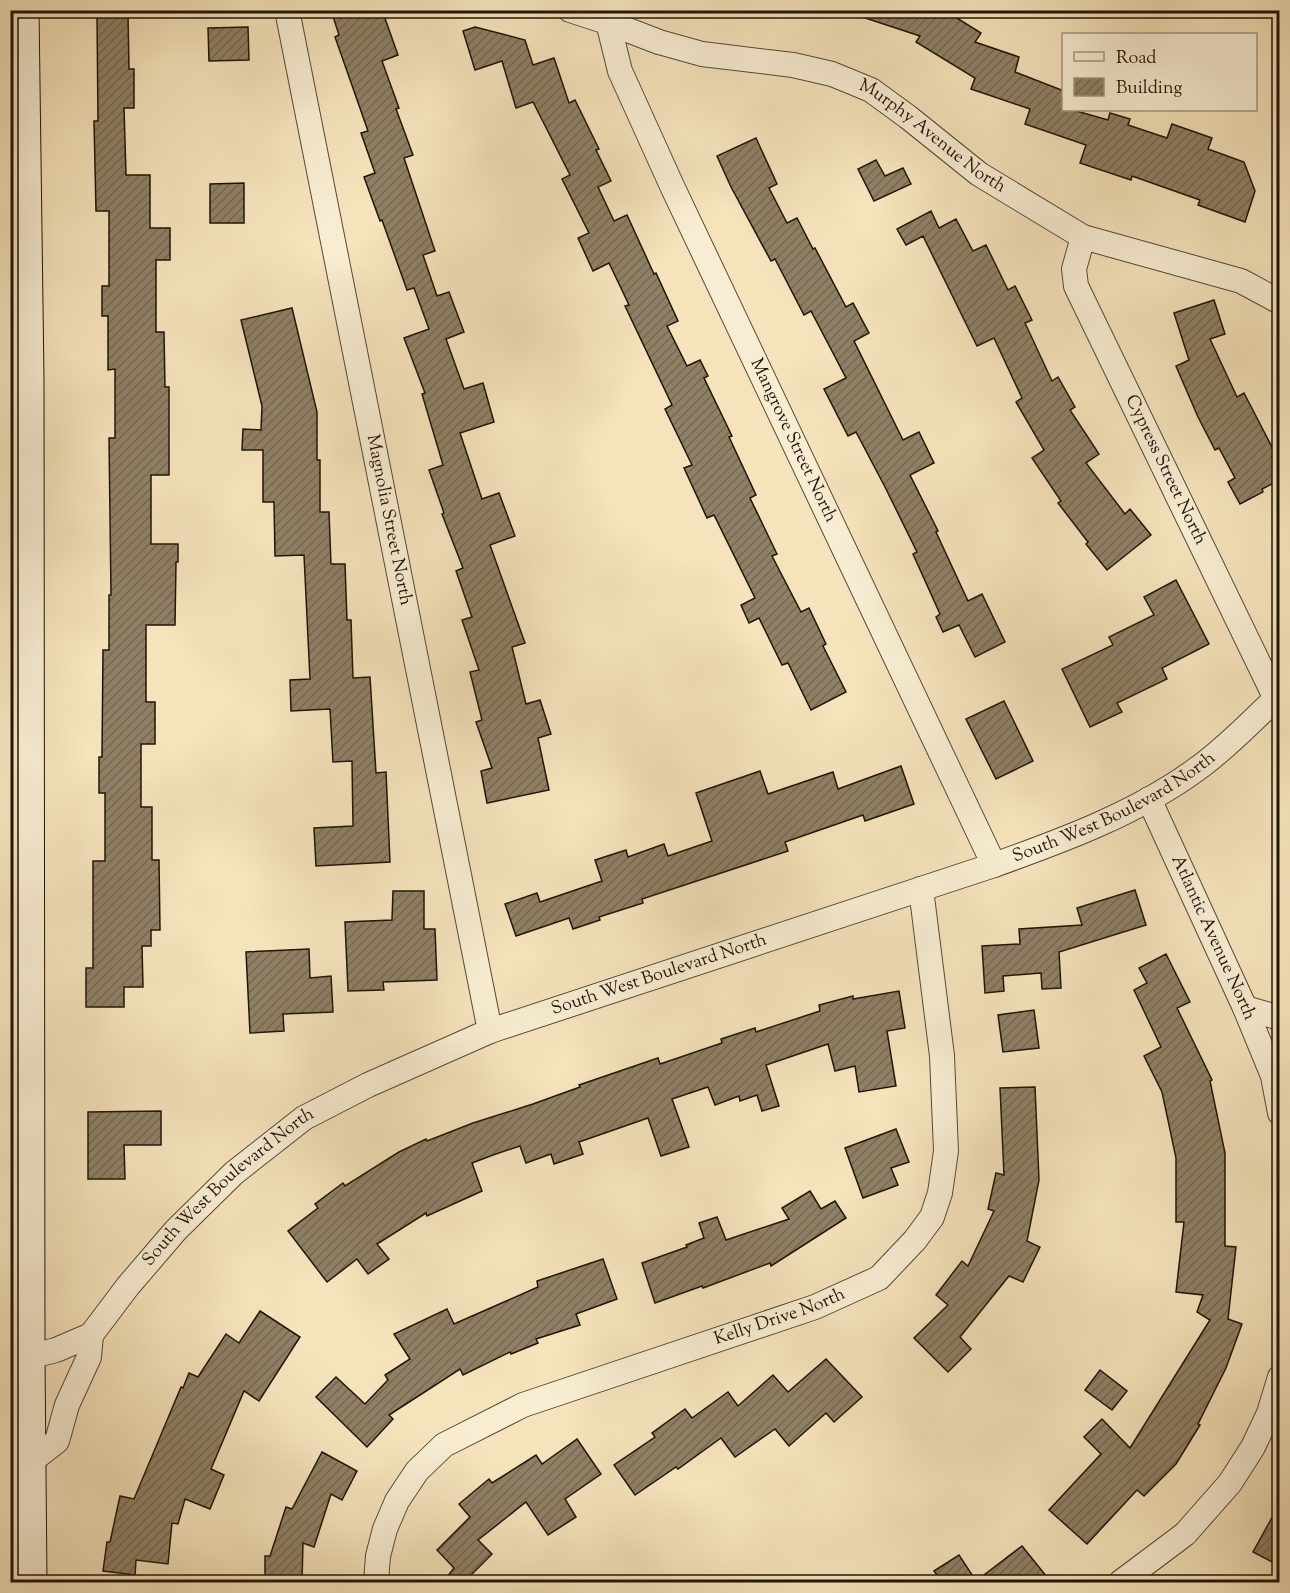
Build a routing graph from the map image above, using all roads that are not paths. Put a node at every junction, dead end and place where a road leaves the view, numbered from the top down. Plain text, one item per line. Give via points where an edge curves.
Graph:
1 (22, 10) edge
2 (287, 10) edge
3 (570, 10) edge
4 (606, 16) edge
5 (1083, 237) junction
6 (1280, 302) edge
7 (19, 660) edge
8 (1278, 697) edge
9 (1149, 799) junction
10 (994, 865) junction
11 (921, 889) junction
12 (1245, 1008) junction
13 (20, 1011) edge
14 (1280, 1018) edge
15 (490, 1031) junction
16 (1280, 1113) edge
17 (91, 1335) junction
18 (19, 1357) edge
19 (1280, 1377) edge
20 (1274, 1416) edge
21 (30, 1462) junction
22 (30, 1582) edge
23 (376, 1582) edge
24 (1121, 1582) edge

1 - 7 main road via 27,379
2 - 15 street, Magnolia Street North
3 - 4 street, Murphy Avenue North
4 - 5 street, Murphy Avenue North via 659,42 702,54 793,65 832,74 871,90 979,174
4 - 10 street, Mangrove Street North via 620,71 672,186
5 - 6 street, Murphy Avenue North via 1241,281
5 - 8 street, Cypress Street North via 1074,269 1076,286
7 - 13 main road
8 - 9 street, South West Boulevard North via 1205,763
9 - 10 street, South West Boulevard North via 1062,841
9 - 12 street, Atlantic Avenue North
10 - 11 street, South West Boulevard North
11 - 15 street, South West Boulevard North
11 - 23 street, Kelly Drive North via 942,1056 946,1151 932,1216 915,1240 879,1278 815,1307 523,1405 444,1445 417,1471 397,1501 378,1556
12 - 14 street
12 - 16 street, Atlantic Avenue North via 1273,1076
13 - 18 main road
15 - 17 street, South West Boulevard North via 368,1084 304,1118 234,1173 176,1230
17 - 18 street, South West Boulevard North via 56,1350
17 - 21 street, South West Boulevard North via 90,1357 67,1406 57,1441
18 - 21 main road
19 - 20 street
20 - 24 street via 1230,1483 1185,1534
21 - 22 main road

